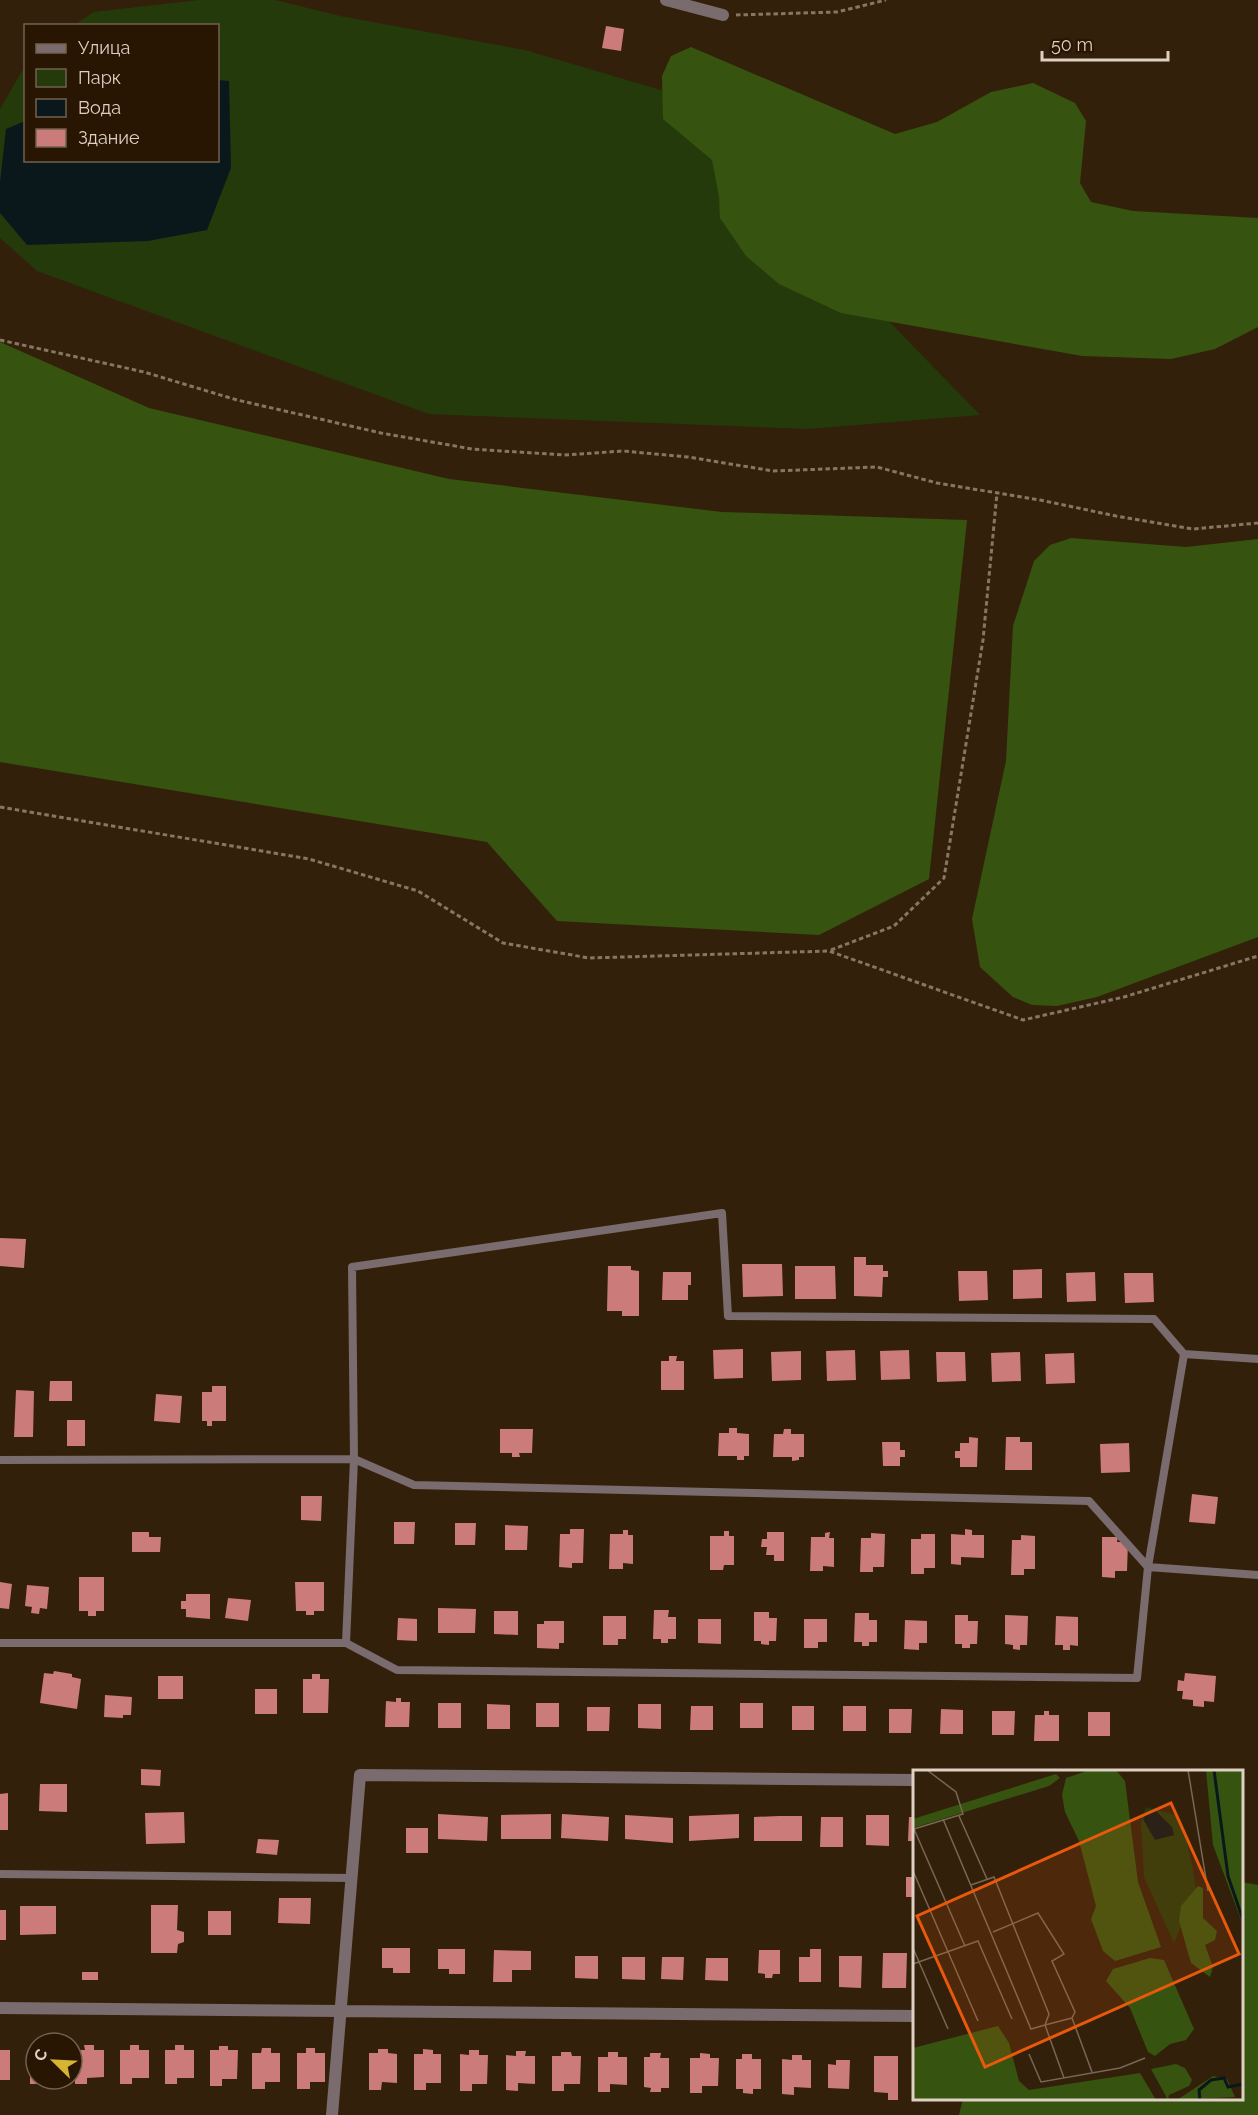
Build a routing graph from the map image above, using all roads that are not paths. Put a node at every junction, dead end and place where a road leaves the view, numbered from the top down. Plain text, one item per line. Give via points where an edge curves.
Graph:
1 (666, 0) edge
2 (723, 15) road end
3 (1184, 1354) junction
4 (1258, 1359) edge
5 (354, 1459) junction
6 (0, 1460) edge
7 (1148, 1567) junction
8 (1258, 1575) edge
9 (0, 1643) edge
10 (346, 1643) junction
11 (913, 1780) edge
12 (0, 1874) edge
13 (351, 1878) junction
14 (0, 2008) edge
15 (341, 2010) junction
16 (913, 2016) edge
17 (332, 2115) edge

1 - 2 street
3 - 4 lane
3 - 5 lane via 1154,1319 728,1316 722,1213 352,1267
3 - 7 lane
5 - 6 lane
5 - 7 lane via 414,1485 1089,1501
5 - 10 lane
7 - 8 lane
7 - 10 lane via 1137,1678 397,1670
9 - 10 lane
11 - 13 street via 360,1774
12 - 13 lane
13 - 15 street
14 - 15 street
15 - 16 street
15 - 17 street

